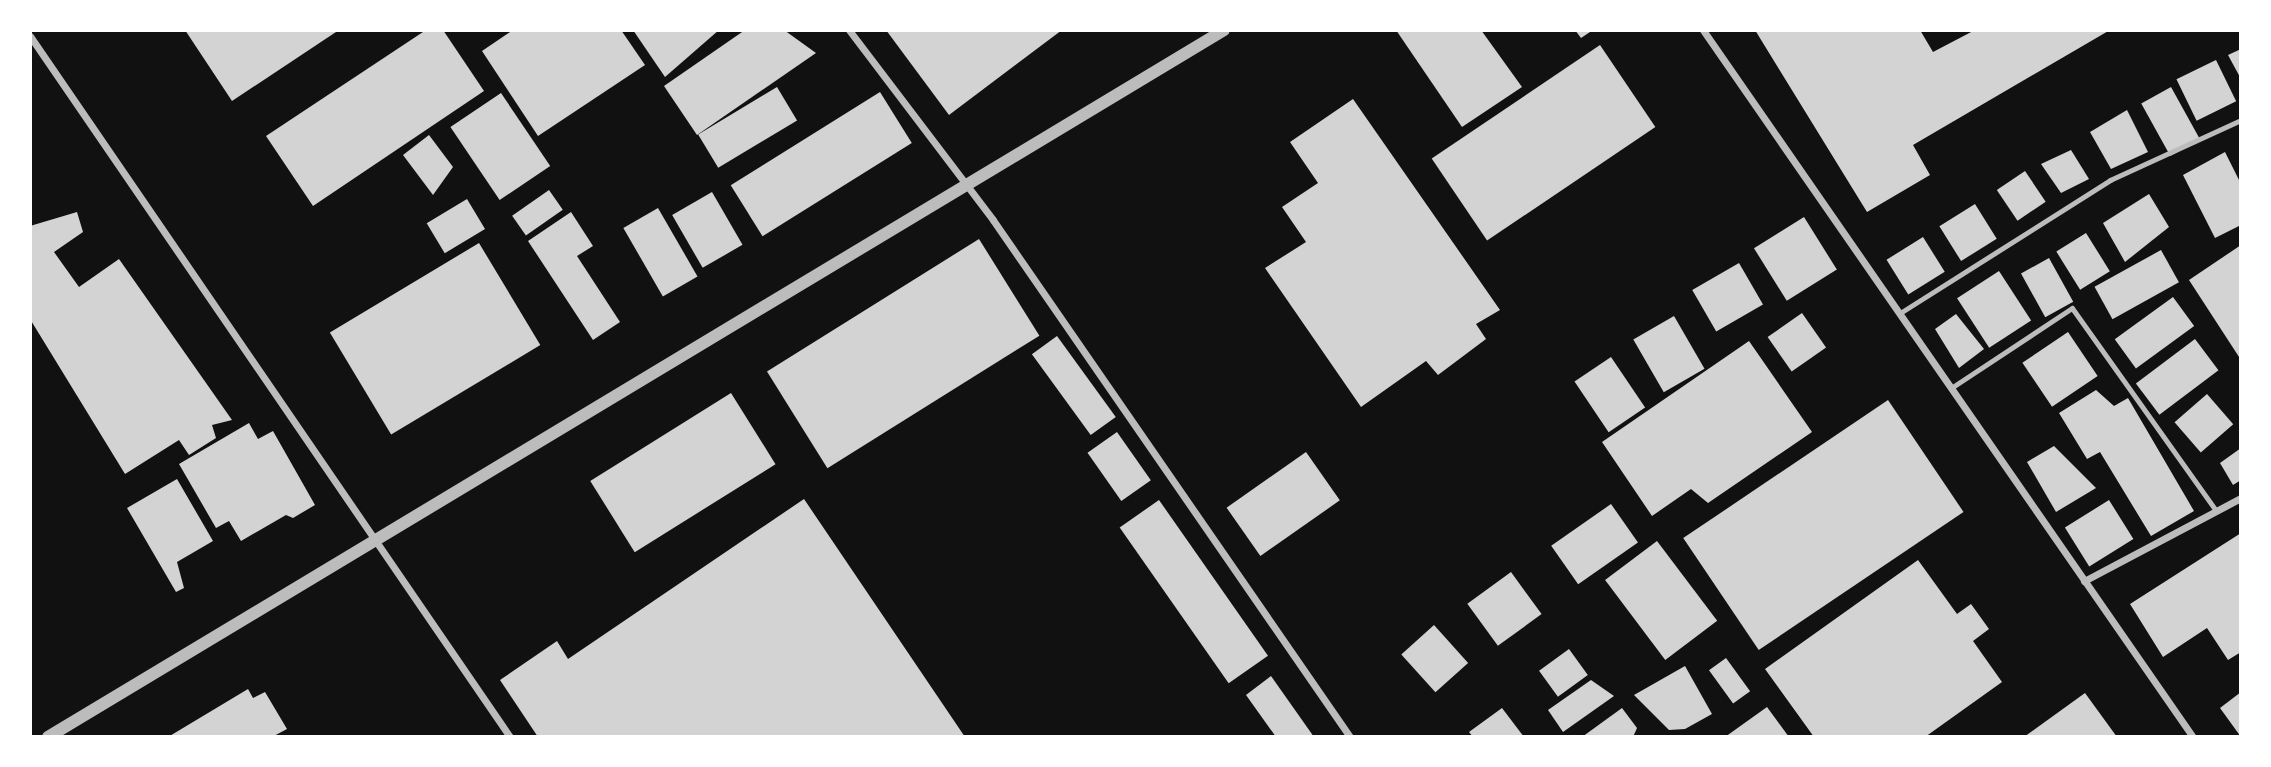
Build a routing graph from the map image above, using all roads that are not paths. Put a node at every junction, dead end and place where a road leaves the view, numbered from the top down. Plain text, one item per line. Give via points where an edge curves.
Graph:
1 (849, 30) edge
2 (1224, 30) edge
3 (1703, 30) edge
4 (30, 36) edge
5 (2241, 120) edge
6 (966, 186) junction
7 (1900, 313) junction
8 (1951, 388) junction
9 (2241, 498) edge
10 (2216, 511) junction
11 (374, 541) junction
12 (2084, 581) junction
13 (48, 737) edge
14 (510, 737) edge
15 (1350, 737) edge
16 (2193, 737) edge

1 - 6 street
2 - 6 street
3 - 7 street
4 - 11 street
5 - 7 lane via 2110,180
6 - 11 street
6 - 15 street
7 - 8 street
8 - 10 lane via 2072,308
8 - 12 street
9 - 10 street
10 - 12 street
11 - 13 street
11 - 14 street
12 - 16 street

